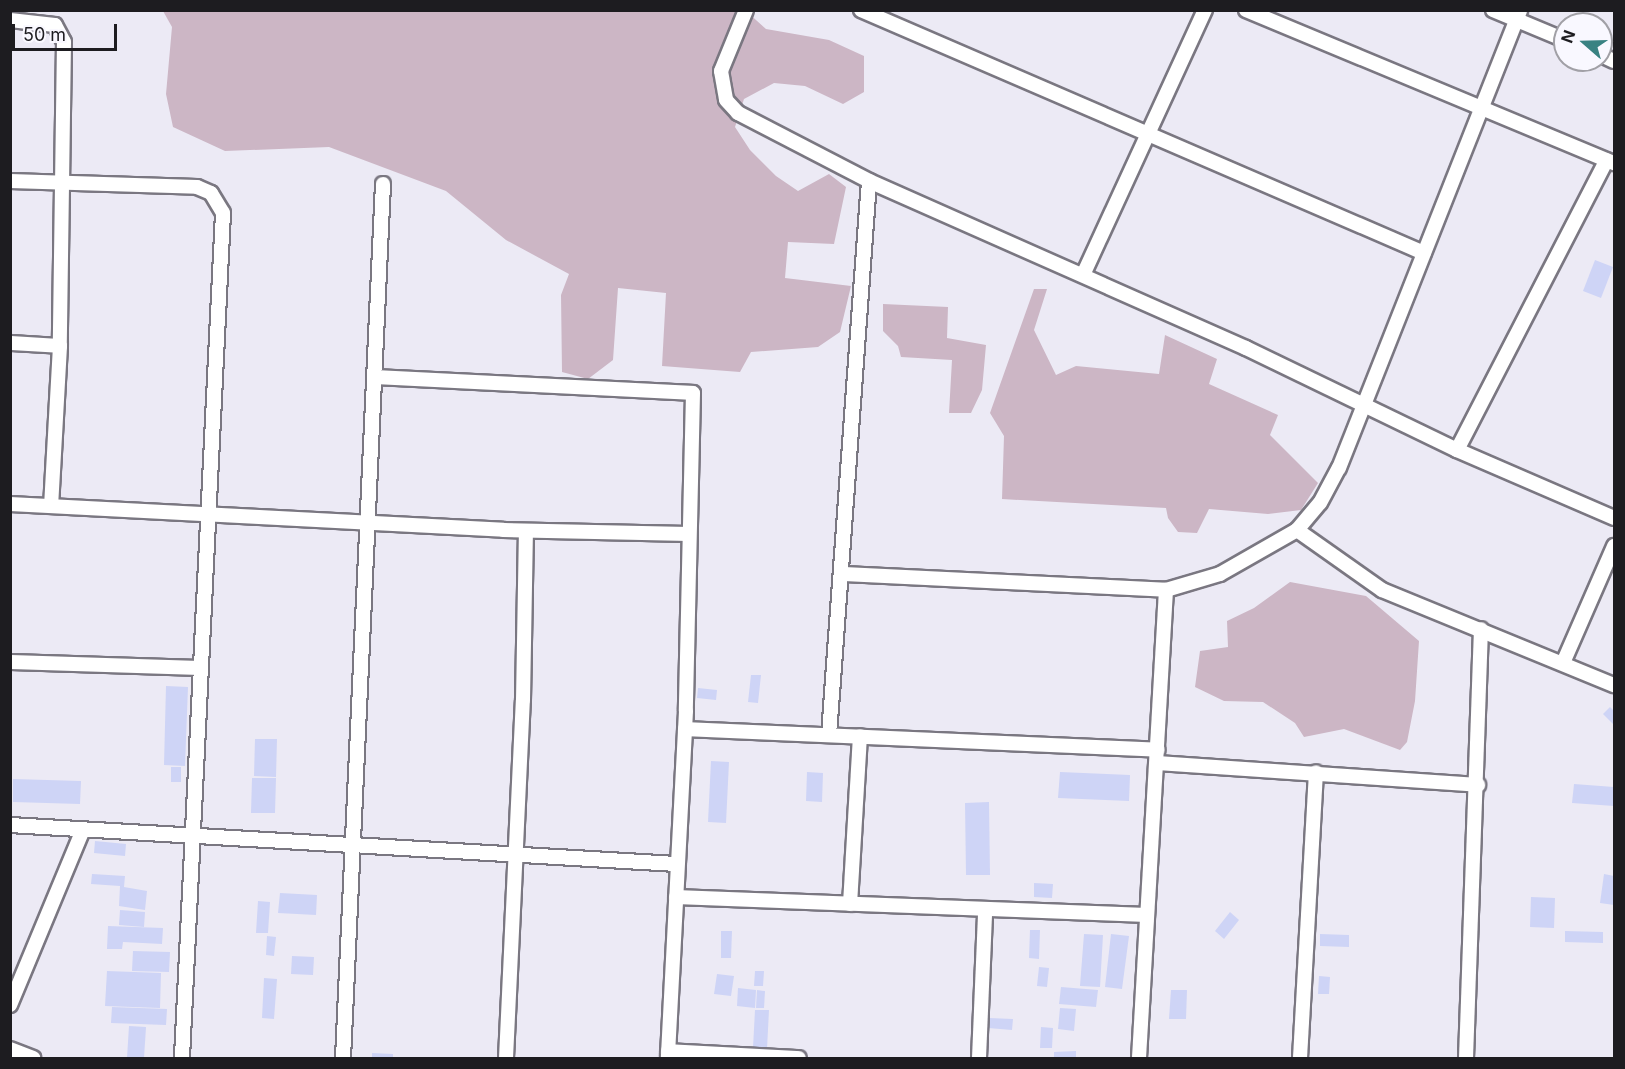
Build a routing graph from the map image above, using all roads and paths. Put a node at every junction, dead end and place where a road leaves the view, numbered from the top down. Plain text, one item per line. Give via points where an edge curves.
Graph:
1 (746, 10) edge
2 (861, 10) edge
3 (1205, 10) edge
4 (1246, 10) edge
5 (1493, 10) edge
6 (1519, 15) edge
7 (10, 20) edge
8 (1553, 33) edge
9 (1479, 109) junction
10 (1148, 138) junction
11 (1611, 161) edge
12 (10, 181) edge
13 (869, 181) junction
14 (64, 182) junction
15 (383, 184) dead end
16 (1424, 254) junction
17 (1083, 275) junction
18 (10, 343) edge
19 (60, 346) junction
20 (377, 377) junction
21 (1362, 405) junction
22 (1456, 450) junction
23 (10, 504) edge
24 (51, 507) junction
25 (208, 516) junction
26 (1614, 518) edge
27 (368, 523) junction
28 (1297, 530) junction
29 (525, 531) junction
30 (688, 534) junction
31 (1614, 546) edge
32 (844, 574) junction
33 (1166, 590) junction
34 (1481, 629) junction
35 (10, 662) edge
36 (1563, 663) junction
37 (201, 668) junction
38 (1614, 685) edge
39 (685, 729) junction
40 (830, 735) junction
41 (860, 736) junction
42 (1157, 757) junction
43 (1316, 772) junction
44 (1478, 785) junction
45 (10, 825) edge
46 (83, 830) junction
47 (194, 836) junction
48 (351, 845) junction
49 (513, 855) junction
50 (677, 864) junction
51 (676, 897) junction
52 (850, 904) junction
53 (985, 912) junction
54 (1147, 915) junction
55 (10, 1005) edge
56 (10, 1048) edge
57 (668, 1055) edge
58 (33, 1059) edge
59 (182, 1059) edge
60 (343, 1059) edge
61 (506, 1059) edge
62 (799, 1059) edge
63 (979, 1059) edge
64 (1139, 1059) edge
65 (1300, 1059) edge
66 (1466, 1059) edge

1 - 13 street via 721,70 726,100 738,113
2 - 10 street
3 - 10 street
4 - 9 street
5 - 6 street
6 - 8 street
6 - 9 street
7 - 14 street via 46,21 61,32
9 - 11 street
9 - 16 street
10 - 16 street
10 - 17 street
11 - 22 street
12 - 14 street
13 - 17 street
13 - 32 street
14 - 19 street
14 - 25 street via 197,187 219,202 223,213
15 - 20 street
16 - 21 street
17 - 21 street
18 - 19 street
19 - 24 street
20 - 27 street
20 - 30 street via 693,393
21 - 22 street
21 - 28 street via 1330,487
22 - 26 street
23 - 24 street
24 - 25 street
25 - 27 street
25 - 37 street
27 - 29 street
27 - 48 street
28 - 33 street via 1220,574
28 - 34 street via 1382,590
29 - 30 street
29 - 49 street via 523,700
30 - 39 street
31 - 36 street
32 - 33 street
32 - 40 street
33 - 42 street
34 - 36 street
34 - 44 street
35 - 37 street
36 - 38 street
37 - 47 street
39 - 40 street
39 - 50 street
40 - 41 street
41 - 42 street
41 - 52 street
42 - 43 street
42 - 54 street
43 - 44 street
43 - 65 street
44 - 66 street
45 - 46 street
46 - 47 street
46 - 55 street
47 - 48 street
47 - 59 street
48 - 49 street
48 - 60 street
49 - 50 street
49 - 61 street
50 - 51 street
51 - 52 street
51 - 57 street
52 - 53 street
53 - 54 street
53 - 63 street
54 - 64 street
56 - 58 street
57 - 62 street

